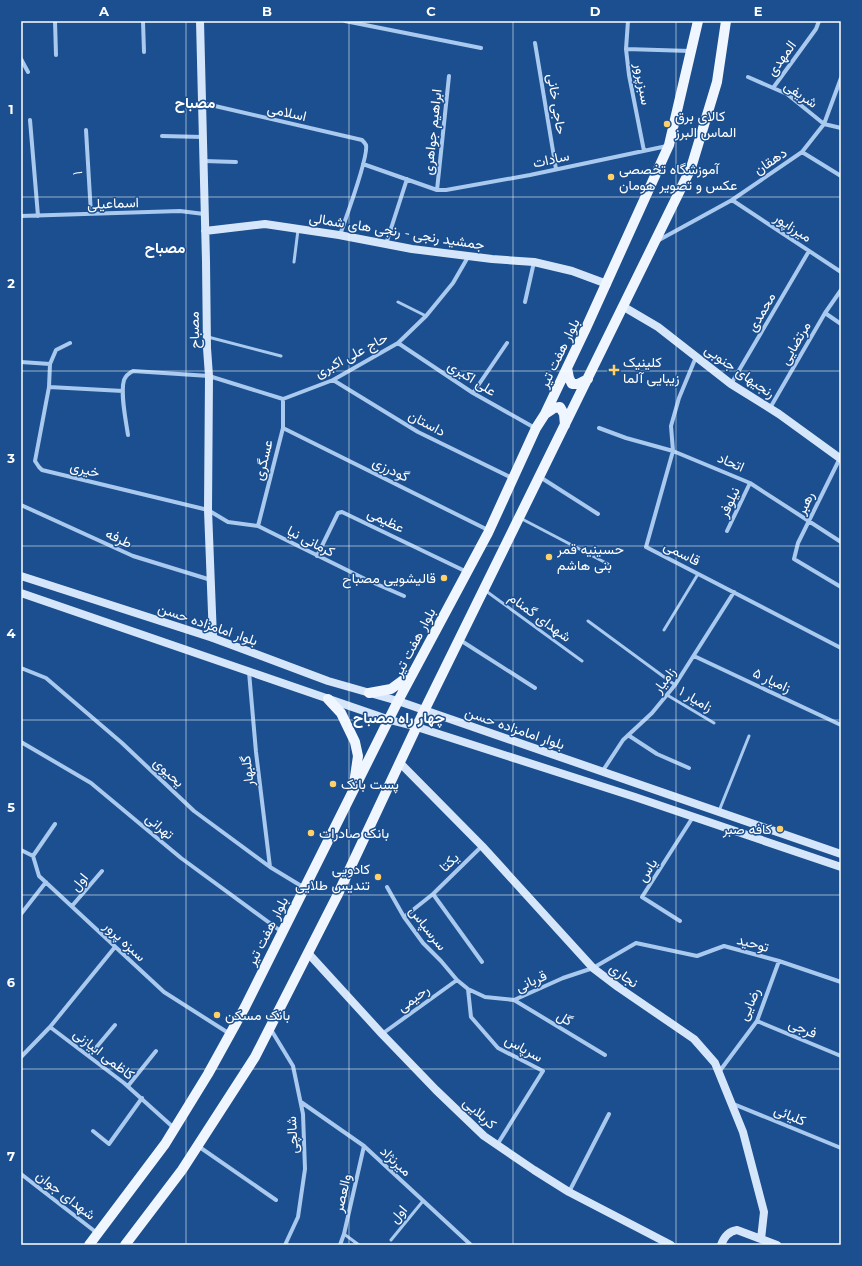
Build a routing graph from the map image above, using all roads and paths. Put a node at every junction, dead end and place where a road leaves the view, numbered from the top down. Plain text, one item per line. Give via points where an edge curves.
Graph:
1 (55, 21) edge
2 (143, 21) edge
3 (200, 21) edge
4 (345, 21) edge
5 (628, 21) edge
6 (698, 21) edge
7 (726, 21) edge
8 (819, 21) edge
9 (536, 43) dead end
10 (481, 48) dead end
11 (626, 50) junction
12 (691, 51) junction
13 (144, 52) dead end
14 (56, 56) dead end
15 (21, 59) edge
16 (28, 72) dead end
17 (449, 76) dead end
18 (748, 77) dead end
19 (841, 78) edge
20 (773, 88) junction
21 (202, 103) junction
22 (30, 120) dead end
23 (824, 124) junction
24 (841, 128) edge
25 (86, 130) dead end
26 (162, 136) dead end
27 (203, 137) junction
28 (669, 145) junction
29 (644, 151) junction
30 (802, 152) junction
31 (203, 161) junction
32 (236, 162) dead end
33 (363, 164) junction
34 (556, 169) junction
35 (841, 176) edge
36 (407, 178) junction
37 (437, 190) junction
38 (732, 200) junction
39 (91, 214) junction
40 (205, 214) junction
41 (21, 216) edge
42 (38, 216) junction
43 (298, 229) junction
44 (205, 231) junction
45 (340, 235) junction
46 (655, 242) junction
47 (386, 244) junction
48 (809, 251) junction
49 (468, 256) junction
50 (294, 262) dead end
51 (534, 262) junction
52 (841, 272) edge
53 (607, 284) junction
54 (841, 290) edge
55 (398, 302) dead end
56 (525, 302) dead end
57 (624, 307) junction
58 (825, 313) junction
59 (426, 316) junction
60 (841, 324) edge
61 (206, 337) junction
62 (70, 343) dead end
63 (398, 343) junction
64 (507, 343) dead end
65 (281, 356) dead end
66 (696, 357) junction
67 (21, 362) edge
68 (50, 364) junction
69 (567, 368) junction
70 (209, 376) junction
71 (588, 379) junction
72 (333, 380) junction
73 (731, 384) junction
74 (49, 387) junction
75 (123, 391) junction
76 (473, 392) junction
77 (283, 399) junction
78 (770, 408) junction
79 (545, 414) junction
80 (565, 425) junction
81 (283, 428) junction
82 (536, 428) junction
83 (600, 428) dead end
84 (128, 435) dead end
85 (673, 450) junction
86 (841, 458) edge
87 (540, 477) junction
88 (514, 479) junction
89 (750, 483) junction
90 (21, 505) edge
91 (208, 510) junction
92 (598, 514) dead end
93 (520, 518) junction
94 (808, 521) junction
95 (258, 526) junction
96 (489, 530) junction
97 (727, 532) dead end
98 (841, 542) edge
99 (317, 556) junction
100 (608, 564) dead end
101 (467, 572) junction
102 (698, 574) junction
103 (21, 576) edge
104 (211, 580) junction
105 (841, 587) edge
106 (484, 590) junction
107 (734, 592) junction
108 (21, 594) edge
109 (404, 596) dead end
110 (588, 621) dead end
111 (664, 630) dead end
112 (213, 638) junction
113 (459, 640) junction
114 (841, 648) edge
115 (694, 656) junction
116 (582, 661) dead end
117 (21, 668) edge
118 (249, 672) junction
119 (414, 672) junction
120 (675, 685) junction
121 (535, 688) dead end
122 (369, 693) junction
123 (667, 695) junction
124 (328, 699) junction
125 (398, 701) junction
126 (424, 711) junction
127 (390, 720) junction
128 (714, 723) dead end
129 (841, 725) edge
130 (417, 727) junction
131 (628, 735) junction
132 (749, 736) dead end
133 (21, 742) edge
134 (400, 763) junction
135 (689, 768) dead end
136 (602, 772) junction
137 (352, 794) junction
138 (719, 812) junction
139 (694, 817) junction
140 (750, 823) junction
141 (54, 824) dead end
142 (746, 835) junction
143 (482, 846) junction
144 (21, 850) edge
145 (841, 854) edge
146 (33, 856) junction
147 (270, 867) junction
148 (841, 867) edge
149 (102, 871) dead end
150 (46, 882) junction
151 (387, 887) dead end
152 (305, 888) junction
153 (433, 894) junction
154 (72, 906) junction
155 (21, 914) edge
156 (404, 917) junction
157 (680, 921) dead end
158 (283, 932) junction
159 (115, 946) junction
160 (308, 953) junction
161 (779, 961) junction
162 (482, 962) dead end
163 (593, 968) junction
164 (457, 980) junction
165 (841, 982) edge
166 (468, 989) junction
167 (514, 1000) junction
168 (757, 1021) junction
169 (115, 1025) dead end
170 (50, 1026) junction
171 (270, 1028) junction
172 (230, 1034) junction
173 (382, 1034) junction
174 (156, 1051) dead end
175 (605, 1055) dead end
176 (89, 1056) junction
177 (841, 1056) edge
178 (21, 1057) edge
179 (719, 1073) junction
180 (128, 1086) junction
181 (142, 1098) junction
182 (300, 1102) junction
183 (731, 1102) junction
184 (608, 1114) dead end
185 (175, 1128) junction
186 (93, 1131) dead end
187 (497, 1145) junction
188 (198, 1146) junction
189 (364, 1146) junction
190 (841, 1148) edge
191 (21, 1174) edge
192 (569, 1192) junction
193 (276, 1200) dead end
194 (423, 1201) junction
195 (97, 1234) junction
196 (344, 1234) junction
197 (761, 1239) junction
198 (391, 1240) dead end
199 (89, 1245) edge
200 (125, 1245) edge
201 (285, 1245) edge
202 (340, 1245) edge
203 (359, 1245) edge
204 (471, 1245) edge
205 (670, 1245) edge
206 (721, 1245) edge
207 (777, 1245) edge

1 - 14 street
2 - 13 street
3 - 21 street, مصباح
4 - 10 street
5 - 11 street, سبزپرور
6 - 12 main road, بلوار هفت تیر
7 - 46 main road via 717,82 691,168
8 - 20 street, المهدی via 816,29
9 - 34 street, حاجی خانی
11 - 12 street
11 - 29 street, سبزپرور
12 - 28 main road, بلوار هفت تیر
15 - 16 street
17 - 37 street, ابراهیم جواهری
18 - 20 street, شریفی
19 - 23 street, دهقان
20 - 23 street, شریفی via 786,94
21 - 27 street, مصباح
21 - 33 street, اسلامی via 362,140 366,143
22 - 42 street
23 - 24 street, شریفی
23 - 30 street, دهقان
25 - 39 street, ۱
26 - 27 street
27 - 31 street, مصباح
28 - 29 street, سادات
28 - 53 main road, بلوار هفت تیر
29 - 34 street, سادات
30 - 35 street
30 - 38 street, دهقان
31 - 32 street
31 - 40 street, مصباح
33 - 36 street
33 - 45 street
34 - 37 street, سادات
36 - 37 street
36 - 47 street
38 - 46 street, دهقان
38 - 48 street, میرزاپور
39 - 40 street, اسماعیلی via 180,211
39 - 42 street, اسماعیلی
40 - 44 street, مصباح
41 - 42 street, اسماعیلی
43 - 44 street, جمشید رنجی - رنجی های شمالی via 265,224
43 - 45 street, جمشید رنجی - رنجی های شمالی
43 - 50 lane
44 - 61 street, مصباح
45 - 47 street, جمشید رنجی - رنجی های شمالی
46 - 57 main road
47 - 49 street, جمشید رنجی - رنجی های شمالی
48 - 52 street, میرزاپور
48 - 73 street, محمدی
49 - 51 street, جمشید رنجی - رنجی های شمالی
49 - 59 street, حاج علی اکبری via 453,283
51 - 53 street, جمشید رنجی - رنجی های شمالی via 572,271
51 - 56 street
53 - 69 main road, بلوار هفت تیر
54 - 58 street, مرتضایی
55 - 59 lane
57 - 66 street, رنجیهای جنوبی via 658,328
57 - 71 main road
58 - 60 street
58 - 78 street, مرتضایی
59 - 63 street, حاج علی اکبری
61 - 65 lane
61 - 70 street, مصباح
62 - 68 street via 56,350
63 - 72 street, حاج علی اکبری
63 - 76 street, علی اکبری
64 - 76 street
66 - 73 street, رنجیهای جنوبی
66 - 85 street, قاسمی via 679,398 671,426
67 - 68 street
68 - 74 street, خیری
69 - 71 main road via 572,384
69 - 79 main road, بلوار هفت تیر
70 - 75 street via 133,371 127,374
70 - 77 street
70 - 91 street, مصباح
71 - 80 main road
72 - 77 street, حاج علی اکبری
72 - 88 street, داستان via 418,432
73 - 78 street, رنجیهای جنوبی
74 - 75 street
74 - 91 street, خیری via 35,461 38,467
75 - 84 street
76 - 82 street, علی اکبری
77 - 81 street, عسگری
78 - 86 street, رنجیهای جنوبی
79 - 80 main road via 560,407
79 - 82 main road, بلوار هفت تیر
80 - 87 main road
81 - 95 street, عسگری
81 - 96 street, گودرزی
82 - 88 main road, بلوار هفت تیر
83 - 85 street, اتحاد via 626,438
85 - 89 street, اتحاد
85 - 102 street, قاسمی via 646,547
86 - 94 street, رهبر
87 - 92 street
87 - 93 main road
88 - 96 main road, بلوار هفت تیر
89 - 94 street, اتحاد
89 - 97 street, نیلوفر
90 - 104 street, طرفه via 133,556
91 - 95 street, کرمانی نیا via 228,522
91 - 104 street, مصباح
93 - 100 lane
93 - 106 main road
94 - 98 street, اتحاد
94 - 105 street, رهبر via 794,559
95 - 99 street, کرمانی نیا
96 - 101 main road, بلوار هفت تیر
99 - 101 street, عظیمی via 338,514 342,512
99 - 109 street, کرمانی نیا
101 - 119 main road, بلوار هفت تیر
102 - 107 street, قاسمی
102 - 111 lane
103 - 112 street, بلوار امامزاده حسن
104 - 112 street, مصباح
106 - 113 main road
106 - 116 lane, شهدای گمنام
107 - 114 street, قاسمی
107 - 115 street, زامیار
108 - 118 street, بلوار امامزاده حسن
110 - 120 lane
112 - 122 street, بلوار امامزاده حسن via 328,681
113 - 121 street
113 - 126 main road
115 - 120 street, زامیار
115 - 129 street, زامیار ۵
117 - 147 street, یحیوی via 46,678 122,743 194,811
118 - 124 street, بلوار امامزاده حسن
118 - 147 street, گلبهار
119 - 122 main road via 391,689
119 - 125 main road, بلوار هفت تیر
120 - 123 street, زامیار
122 - 125 street, بلوار امامزاده حسن
123 - 128 lane, زامیار ۱
123 - 131 street, زامیار
124 - 127 street, بلوار امامزاده حسن
124 - 137 main road via 341,713 355,742 358,756
125 - 126 street, بلوار امامزاده حسن
125 - 127 main road, بلوار هفت تیر
126 - 130 main road
126 - 136 street, بلوار امامزاده حسن
127 - 130 street, بلوار امامزاده حسن
127 - 137 main road, بلوار هفت تیر
130 - 134 main road
130 - 139 street, بلوار امامزاده حسن
131 - 135 street via 657,754
131 - 136 street, زامیار
132 - 138 lane
133 - 158 street, تهرانی via 91,783 181,858
134 - 143 street, نجاری
134 - 160 main road
136 - 138 street, بلوار امامزاده حسن
137 - 152 main road, بلوار هفت تیر
138 - 140 street, بلوار امامزاده حسن
139 - 142 street, بلوار امامزاده حسن
139 - 157 street, یاس via 642,897
140 - 142 street via 745,827
140 - 145 street, بلوار امامزاده حسن
141 - 146 street
142 - 148 street, بلوار امامزاده حسن
143 - 153 street, یکتا
143 - 163 street, نجاری
144 - 146 street
146 - 150 street, سبزه پرور via 39,876
147 - 152 street, یحیوی
149 - 154 street, اول
150 - 154 street, سبزه پرور
150 - 155 street
151 - 156 street, سرسپاس
152 - 158 main road, بلوار هفت تیر
153 - 156 street, یکتا
153 - 162 street
154 - 159 street, سبزه پرور
156 - 164 street, سرسپاس via 423,943
158 - 172 main road, بلوار هفت تیر
159 - 170 street
159 - 172 street, سبزه پرور via 164,992
160 - 171 main road
160 - 173 street, کربلایی
161 - 163 street, توحید via 724,946 697,956 636,943
161 - 165 street, توحید
161 - 168 street, رضایی
163 - 167 street, قربانی
163 - 179 street, نجاری via 694,1039 715,1063
164 - 166 street, قربانی
164 - 173 street, رحیمی
166 - 167 street, قربانی via 485,997
166 - 187 street, سرپاس via 471,1017 498,1048 543,1071
167 - 175 street, گل
168 - 177 street, فرجی
168 - 179 street, رضایی
169 - 176 street
170 - 176 street, کاظمی ابیازنی
170 - 178 street
171 - 182 street, شالچی via 292,1066
171 - 188 main road via 255,1057
172 - 185 main road, بلوار هفت تیر
173 - 187 street, کربلایی via 436,1090 484,1136
174 - 180 street
176 - 180 street, کاظمی ابیازنی
179 - 183 street, نجاری
180 - 181 street, کاظمی ابیازنی
181 - 185 street, کاظمی ابیازنی
181 - 186 street via 109,1144
182 - 189 street, میرنژاد
182 - 201 street, شالچی via 303,1114 305,1169 298,1217
183 - 190 street, کلیائی
183 - 197 street, نجاری via 743,1132 764,1212
184 - 192 street
185 - 195 main road, بلوار هفت تیر
187 - 192 street, کربلایی
188 - 193 street
188 - 200 main road
189 - 194 street, میرنژاد
189 - 196 street, والعصر
191 - 195 street, شهدای جوان
192 - 205 street, کربلایی
194 - 198 lane, اول
194 - 204 street, میرنژاد
195 - 199 main road, بلوار هفت تیر
196 - 202 street, والعصر
196 - 203 lane
197 - 206 street via 732,1230
197 - 207 street

